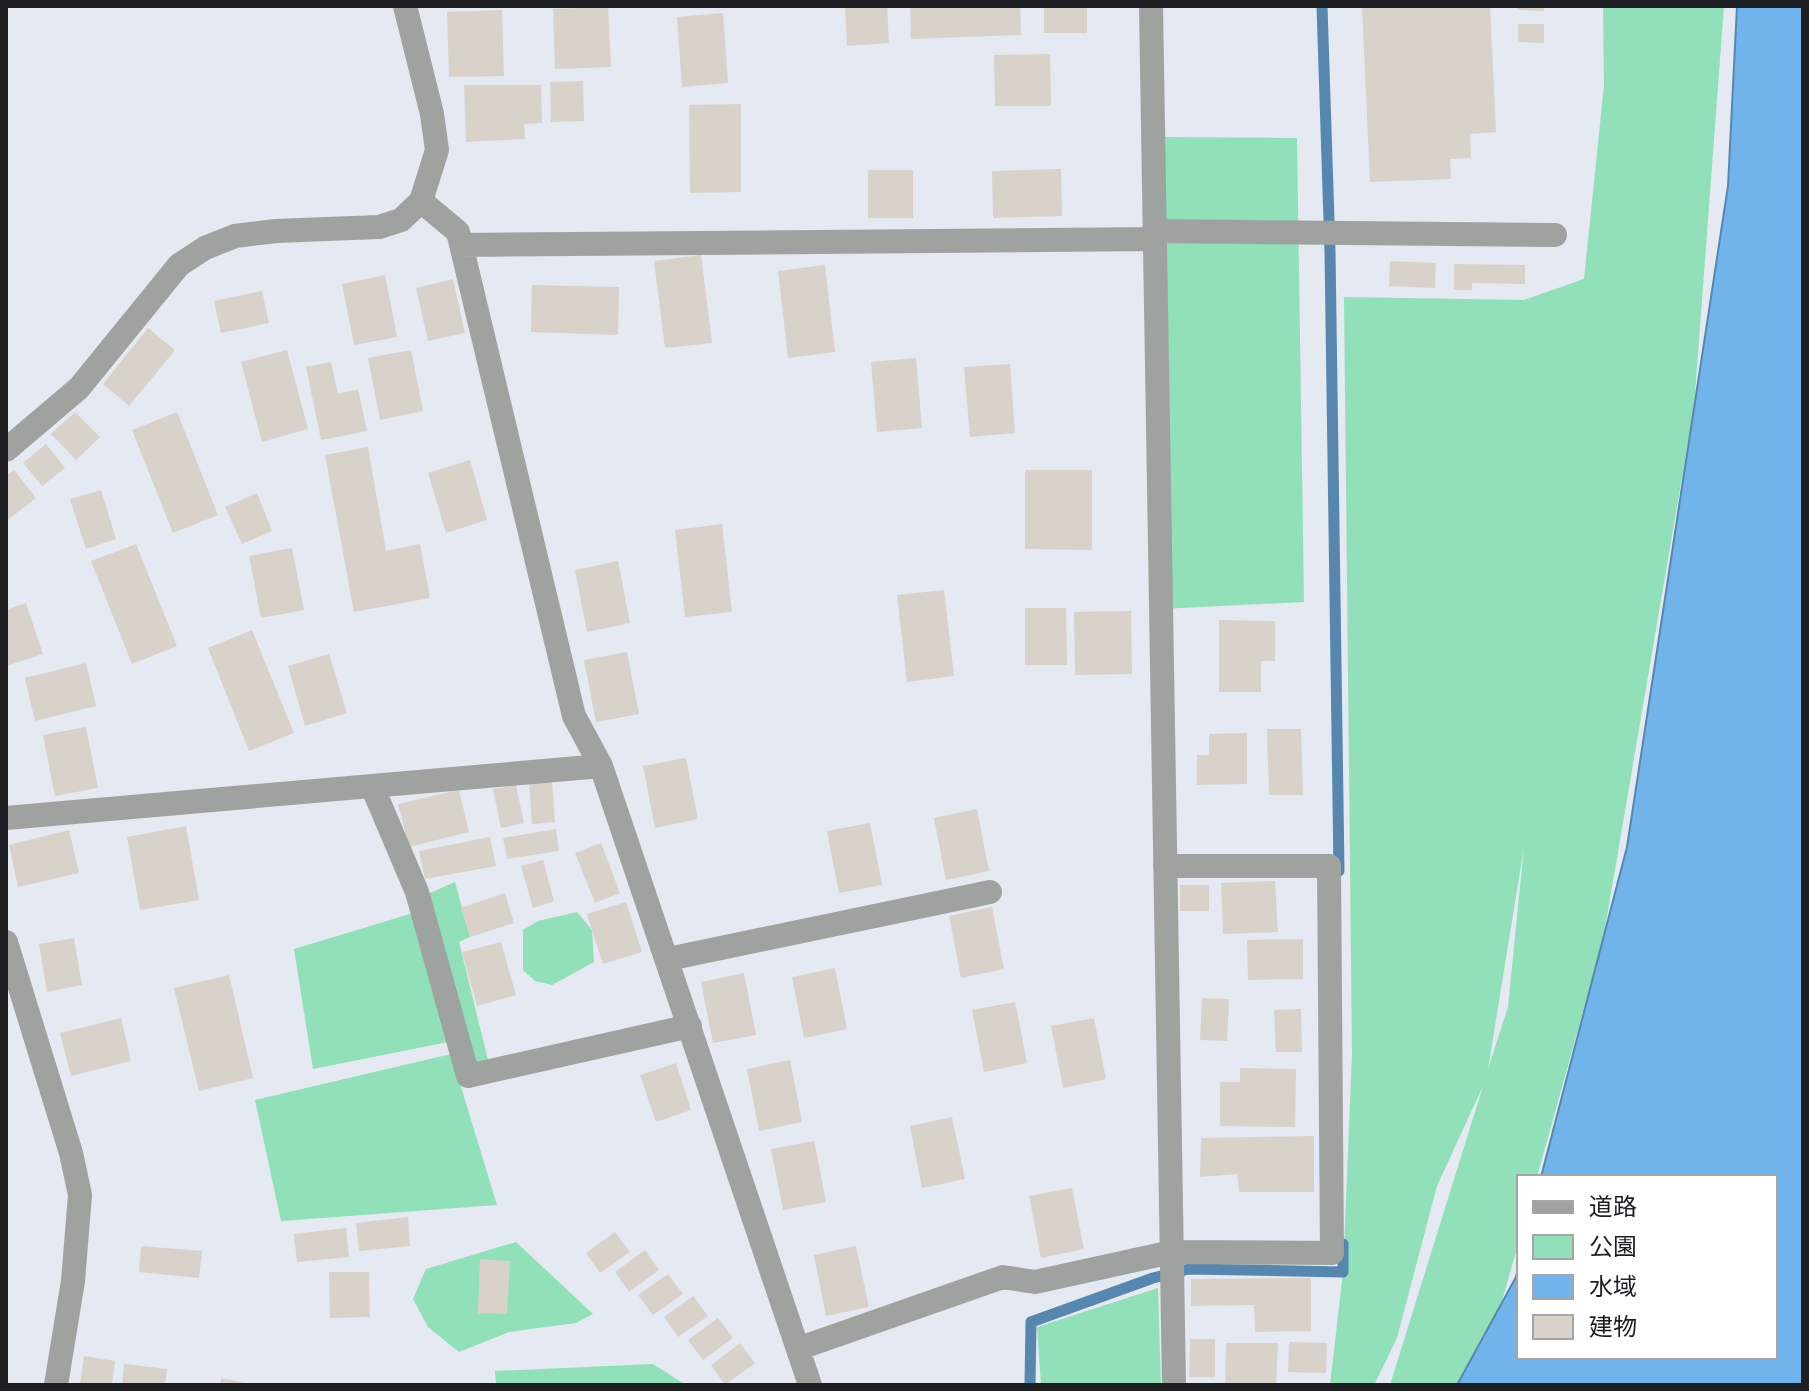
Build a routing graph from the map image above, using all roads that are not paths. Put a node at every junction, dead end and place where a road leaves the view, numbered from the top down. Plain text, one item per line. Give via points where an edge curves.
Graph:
1 (405, 6) edge
2 (1151, 6) edge
3 (421, 201) junction
4 (1155, 235) junction
5 (1555, 235) dead end
6 (461, 245) junction
7 (6, 450) edge
8 (601, 766) junction
9 (372, 786) junction
10 (6, 818) edge
11 (1165, 866) junction
12 (990, 892) dead end
13 (6, 942) edge
14 (668, 959) junction
15 (690, 1026) junction
16 (1172, 1252) junction
17 (800, 1348) junction
18 (56, 1385) edge
19 (810, 1385) edge
20 (1174, 1385) edge

1 - 3 street via 437,150
2 - 4 street
3 - 6 street via 458,232
3 - 7 street via 401,220 379,227 276,231 235,236 205,248 179,265 79,388
4 - 5 street
4 - 6 street
4 - 11 street
6 - 8 street via 574,716
8 - 9 street
8 - 14 street
9 - 10 street
9 - 15 street via 417,892 468,1076
11 - 16 street
11 - 16 street via 1329,866 1332,1253
12 - 14 street
13 - 18 street via 80,1195
14 - 15 street
15 - 17 street
16 - 17 street via 1035,1282 1003,1277
16 - 20 street
17 - 19 street

